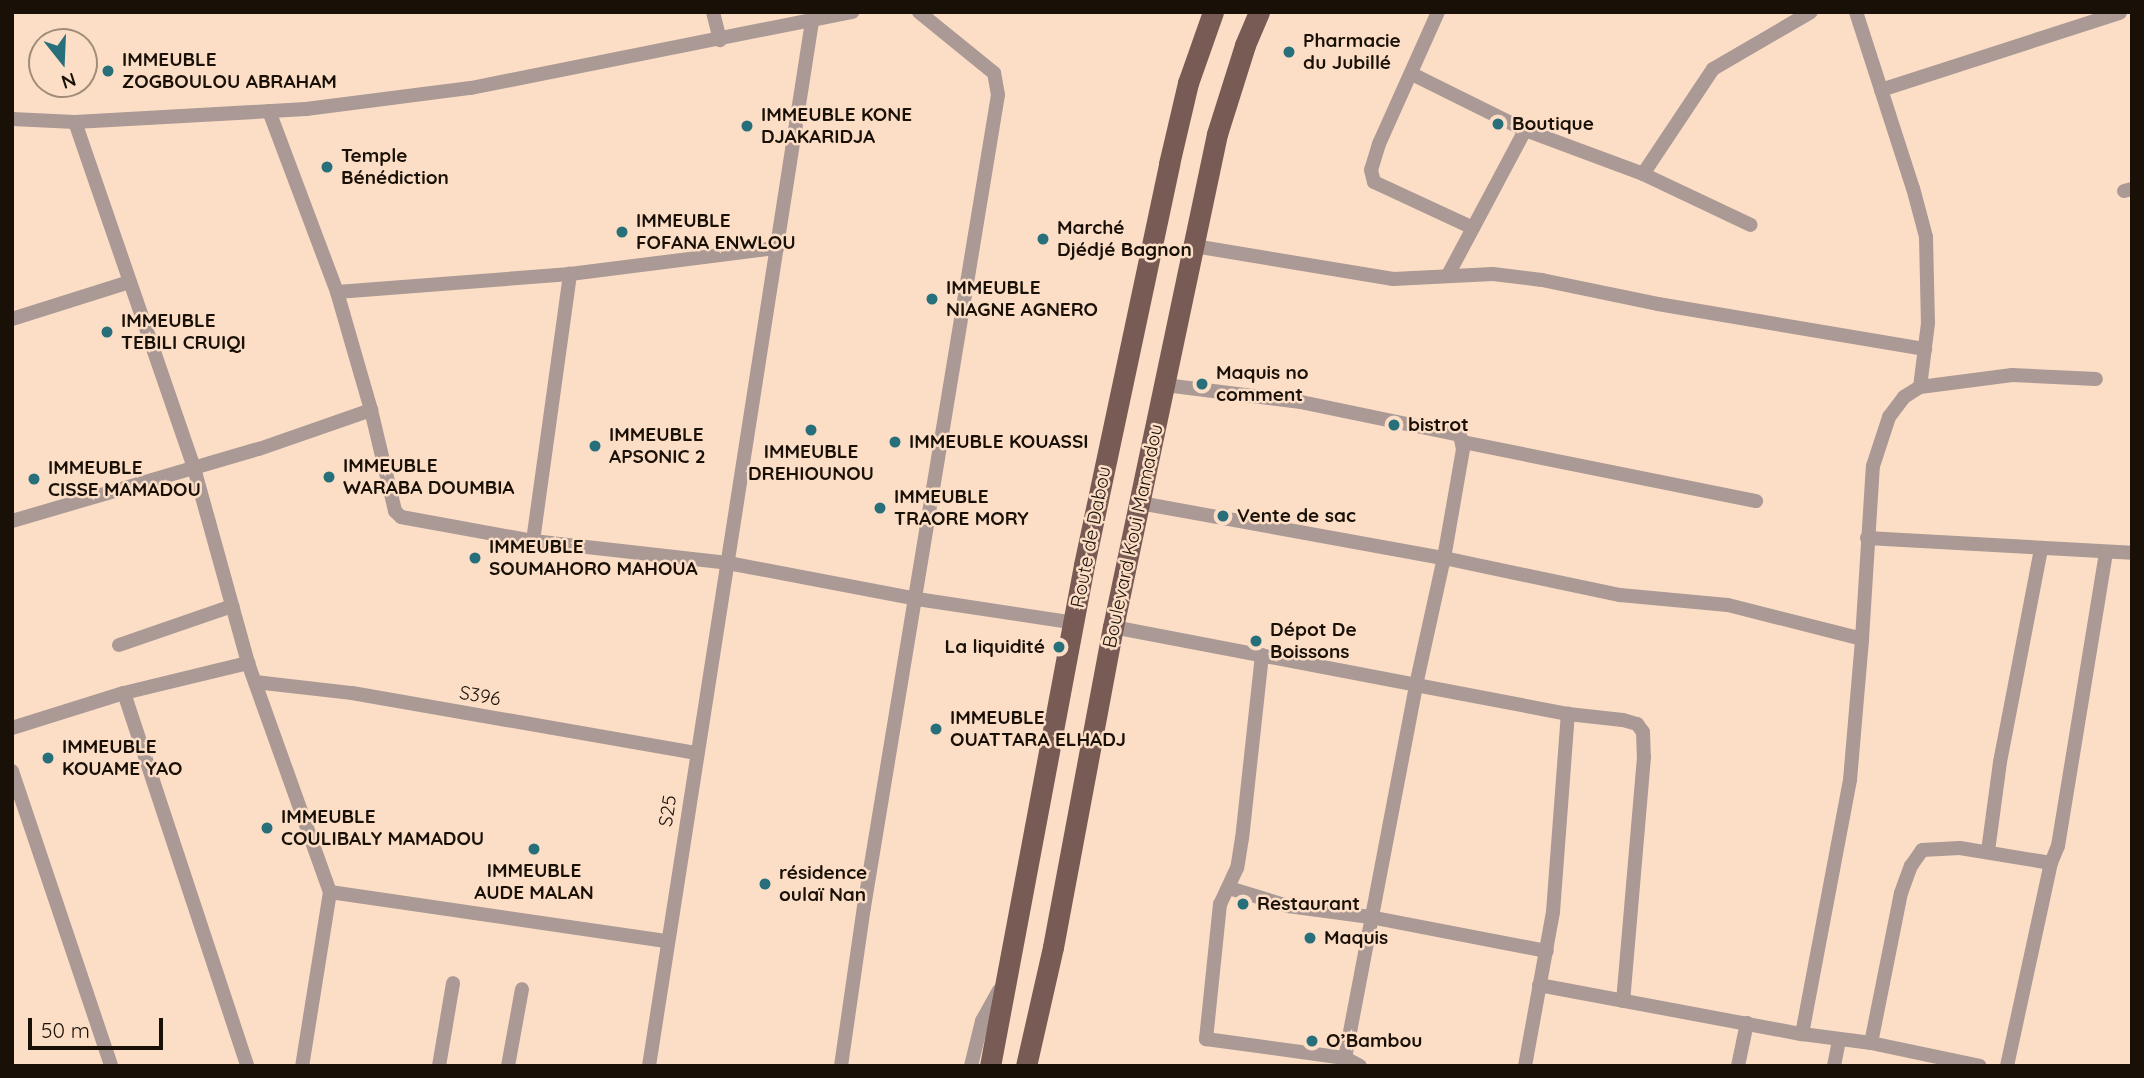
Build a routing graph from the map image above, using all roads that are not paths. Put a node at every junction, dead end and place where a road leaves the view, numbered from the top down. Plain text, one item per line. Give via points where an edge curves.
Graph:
1 (713, 12) edge
2 (853, 12) edge
3 (919, 12) edge
4 (1213, 12) edge
5 (1259, 12) edge
6 (1438, 12) edge
7 (1811, 12) edge
8 (1856, 12) edge
9 (2120, 13) edge
10 (812, 22) junction
11 (720, 40) junction
12 (1412, 74) junction
13 (1881, 90) junction
14 (269, 111) junction
15 (12, 119) edge
16 (75, 122) junction
17 (1525, 130) junction
18 (1643, 174) junction
19 (1751, 225) dead end
20 (1473, 228) junction
21 (1194, 246) junction
22 (777, 248) junction
23 (570, 274) junction
24 (1448, 275) junction
25 (129, 282) junction
26 (337, 292) junction
27 (12, 319) edge
28 (1925, 349) junction
29 (2096, 379) dead end
30 (1165, 385) junction
31 (1920, 387) junction
32 (371, 410) junction
33 (1463, 442) junction
34 (194, 468) junction
35 (1756, 501) dead end
36 (1140, 503) junction
37 (12, 521) edge
38 (1867, 537) junction
39 (533, 541) junction
40 (2041, 549) junction
41 (2106, 553) junction
42 (2132, 553) edge
43 (1444, 558) junction
44 (728, 563) junction
45 (917, 599) junction
46 (232, 606) junction
47 (1075, 622) junction
48 (1113, 626) junction
49 (1863, 639) junction
50 (119, 645) dead end
51 (1262, 655) junction
52 (248, 663) junction
53 (256, 682) junction
54 (1416, 685) junction
55 (124, 692) junction
56 (1568, 714) junction
57 (12, 728) edge
58 (697, 754) junction
59 (12, 771) edge
60 (1988, 851) junction
61 (2051, 863) junction
62 (1229, 888) junction
63 (330, 892) junction
64 (1370, 917) junction
65 (667, 941) junction
66 (1547, 951) junction
67 (1008, 974) junction
68 (453, 983) dead end
69 (1539, 985) junction
70 (522, 989) dead end
71 (1623, 1000) junction
72 (1747, 1023) junction
73 (1802, 1034) junction
74 (1839, 1040) junction
75 (1871, 1044) junction
76 (1345, 1058) junction
77 (111, 1066) edge
78 (247, 1066) edge
79 (302, 1066) edge
80 (439, 1066) edge
81 (508, 1066) edge
82 (649, 1066) edge
83 (841, 1066) edge
84 (971, 1066) edge
85 (990, 1066) edge
86 (1026, 1066) edge
87 (1360, 1066) edge
88 (1525, 1066) edge
89 (1738, 1066) edge
90 (1833, 1066) edge
91 (1980, 1066) edge
92 (2007, 1066) edge

1 - 11 street
2 - 10 street
3 - 45 street via 994,72 998,95
4 - 47 main road, Route de Dabou via 1188,83 1169,164
5 - 21 main road, Boulevard Koui Mamadou via 1217,134
6 - 12 street
7 - 18 street via 1713,69
8 - 13 street
9 - 13 street
10 - 11 street
10 - 22 street, S25
11 - 14 street via 471,88
12 - 17 street
12 - 20 street via 1379,144 1371,170 1374,182
13 - 28 street via 1926,237
14 - 16 street
14 - 26 street
15 - 16 street
16 - 25 street
17 - 18 street
17 - 20 street
18 - 19 street
20 - 24 street
21 - 24 street via 1393,279
21 - 30 main road, Boulevard Koui Mamadou
22 - 23 street
22 - 44 street, S25
23 - 26 street
23 - 39 street
24 - 28 street via 1542,280
25 - 27 street
25 - 34 street
26 - 32 street
28 - 31 street
29 - 31 street via 2012,375
30 - 33 street via 1301,402 1460,435
30 - 36 main road, Boulevard Koui Mamadou
31 - 38 street via 1889,417 1873,466
32 - 34 street
32 - 39 street via 397,515
33 - 35 street
33 - 43 street
34 - 37 street
34 - 46 street
36 - 43 street
36 - 48 main road, Boulevard Koui Mamadou
38 - 40 street
38 - 49 street
39 - 44 street
40 - 41 street
40 - 60 street via 2000,762
41 - 42 street
41 - 61 street via 2058,846
43 - 49 street via 1620,595 1728,605
43 - 54 street
44 - 45 street
44 - 58 street, S25
45 - 47 street
45 - 83 street
46 - 50 street
46 - 52 street
47 - 67 main road, Route de Dabou
48 - 51 street
48 - 86 main road, Boulevard Koui Mamadou
49 - 73 street via 1850,780
51 - 54 street
51 - 62 street via 1242,838
52 - 53 street
52 - 55 street
53 - 58 street, S396 via 352,693
53 - 63 street
54 - 56 street
54 - 64 street
55 - 57 street
55 - 78 street
56 - 66 street
56 - 71 street via 1637,724 1645,741
58 - 65 street, S25
59 - 77 street
60 - 61 street
60 - 75 street via 1938,848 1922,850 1916,858 1901,893
61 - 92 street
62 - 64 street via 1288,906
62 - 76 street via 1220,904 1215,935 1206,1039
63 - 65 street
63 - 79 street
64 - 66 street
64 - 76 street
65 - 82 street, S25
66 - 69 street
67 - 84 street via 982,1021
67 - 85 main road, Route de Dabou
68 - 80 street
69 - 71 street
69 - 88 street
70 - 81 street
71 - 72 street
72 - 73 street
72 - 89 street
73 - 74 street
74 - 75 street
74 - 90 street
75 - 91 street
76 - 87 street

